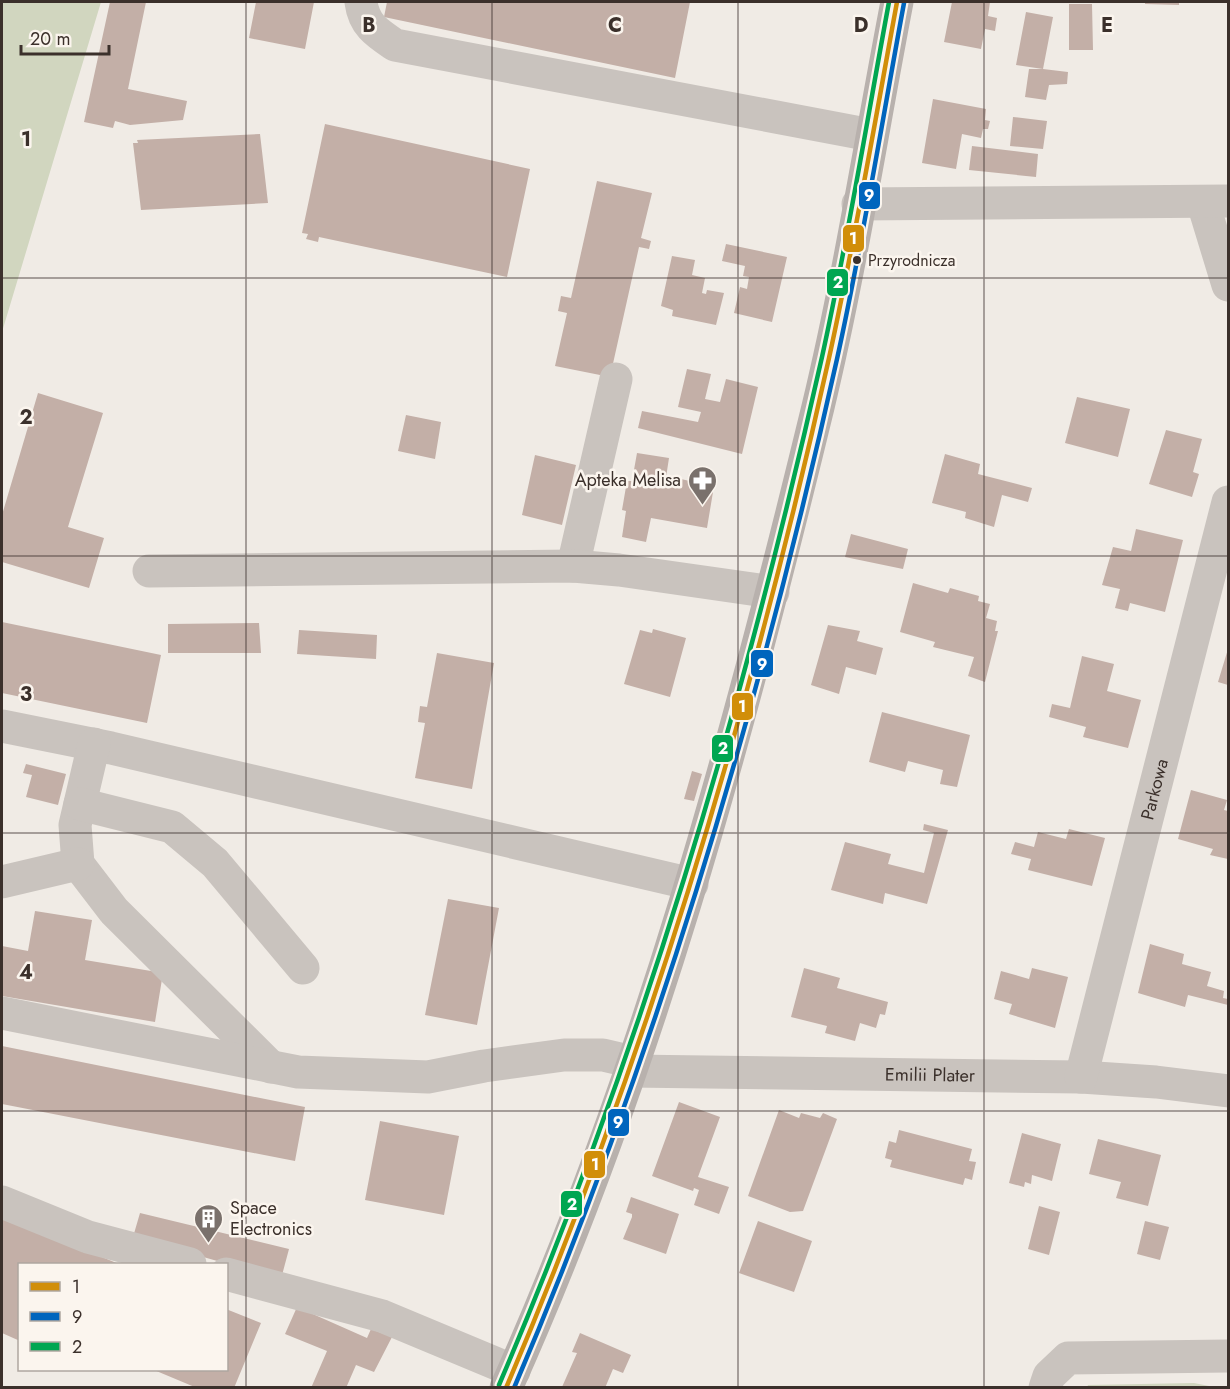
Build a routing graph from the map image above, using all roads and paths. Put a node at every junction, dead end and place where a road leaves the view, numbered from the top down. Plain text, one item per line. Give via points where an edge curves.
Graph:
1 (361, 2) edge
2 (897, 2) edge
3 (871, 135) junction
4 (1216, 202) edge
5 (858, 204) junction
6 (1228, 285) edge
7 (616, 379) dead end
8 (1228, 502) edge
9 (573, 566) junction
10 (149, 572) dead end
11 (773, 592) junction
12 (2, 726) edge
13 (94, 744) junction
14 (80, 804) junction
15 (78, 864) junction
16 (2, 882) edge
17 (692, 884) junction
18 (303, 968) dead end
19 (2, 1013) edge
20 (631, 1066) junction
21 (272, 1067) junction
22 (1080, 1077) junction
23 (1228, 1091) edge
24 (2, 1202) edge
25 (186, 1263) edge
26 (228, 1275) edge
27 (1228, 1354) edge
28 (510, 1379) edge
29 (1045, 1388) edge

1 - 3 street via 363,16 373,31 395,45
2 - 3 main road
3 - 5 main road
4 - 5 street
4 - 6 street
5 - 11 main road via 818,407
7 - 9 street
8 - 22 street, Parkowa
9 - 10 street
9 - 11 street
11 - 17 main road
12 - 13 street
13 - 14 street
13 - 17 street
14 - 15 street via 75,825
14 - 18 street via 172,827 215,863
15 - 16 street
15 - 21 street via 114,910
17 - 20 main road
19 - 21 street, Emilii Plater
20 - 21 street, Emilii Plater via 603,1055 564,1055 428,1077 298,1072
20 - 22 street, Emilii Plater
20 - 28 main road via 601,1156
22 - 23 street, Emilii Plater
24 - 25 street via 88,1237
26 - 28 street via 382,1316
27 - 29 street via 1068,1358 1049,1376

